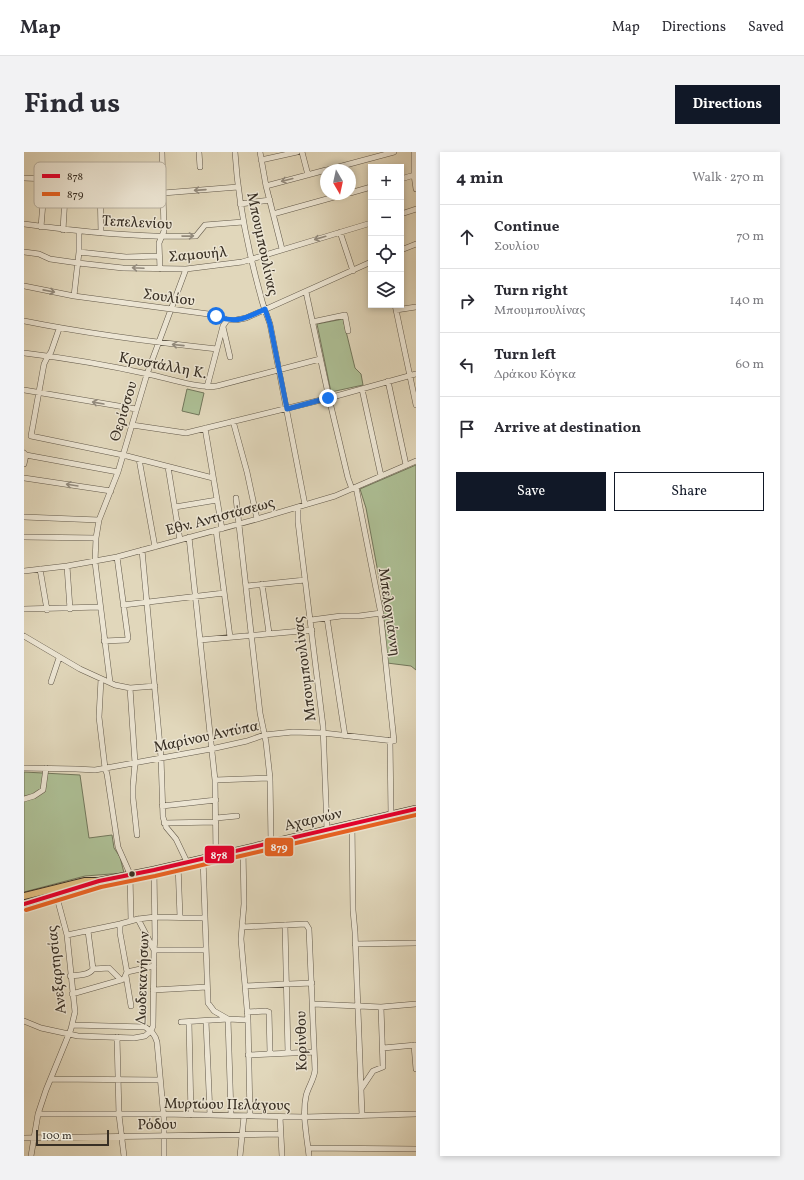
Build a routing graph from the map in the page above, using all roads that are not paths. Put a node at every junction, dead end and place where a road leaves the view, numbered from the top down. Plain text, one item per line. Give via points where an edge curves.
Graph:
1 (162, 152) edge
2 (198, 152) edge
3 (235, 152) edge
4 (260, 152) edge
5 (297, 152) edge
6 (302, 152) edge
7 (394, 152) edge
8 (414, 152) edge
9 (261, 160) junction
10 (162, 162) edge
11 (349, 164) edge
12 (200, 167) dead end
13 (320, 172) edge
14 (308, 175) junction
15 (414, 175) junction
16 (404, 178) edge
17 (266, 186) junction
18 (238, 188) junction
19 (368, 188) edge
20 (416, 190) edge
21 (356, 191) edge
22 (166, 193) edge
23 (270, 200) junction
24 (323, 200) edge
25 (240, 204) junction
26 (43, 208) edge
27 (64, 208) edge
28 (101, 208) edge
29 (163, 208) edge
30 (416, 209) edge
31 (404, 213) edge
32 (273, 214) junction
33 (243, 222) junction
34 (24, 224) edge
35 (368, 224) edge
36 (41, 227) junction
37 (63, 230) junction
38 (79, 231) junction
39 (340, 232) junction
40 (101, 233) junction
41 (161, 237) junction
42 (416, 244) edge
43 (282, 249) junction
44 (404, 249) edge
45 (24, 252) edge
46 (79, 252) junction
47 (159, 256) junction
48 (251, 258) junction
49 (78, 263) junction
50 (368, 264) edge
51 (186, 269) junction
52 (160, 270) junction
53 (353, 271) junction
54 (24, 286) edge
55 (306, 292) junction
56 (74, 296) junction
57 (416, 307) edge
58 (395, 308) edge
59 (404, 308) edge
60 (172, 309) junction
61 (265, 309) junction
62 (227, 320) junction
63 (24, 321) edge
64 (312, 322) junction
65 (223, 326) junction
66 (59, 329) junction
67 (348, 331) dead end
68 (158, 343) junction
69 (217, 349) junction
70 (24, 352) edge
71 (48, 356) junction
72 (230, 357) dead end
73 (320, 359) junction
74 (278, 370) junction
75 (147, 374) junction
76 (416, 374) edge
77 (410, 375) junction
78 (388, 381) junction
79 (207, 387) junction
80 (362, 389) junction
81 (24, 390) edge
82 (38, 393) junction
83 (328, 398) junction
84 (416, 405) edge
85 (136, 409) junction
86 (287, 409) junction
87 (233, 421) junction
88 (132, 425) junction
89 (205, 428) junction
90 (25, 454) edge
91 (123, 455) junction
92 (139, 459) junction
93 (416, 461) edge
94 (24, 464) edge
95 (406, 465) junction
96 (168, 467) junction
97 (118, 472) junction
98 (381, 476) junction
99 (24, 478) edge
100 (213, 478) junction
101 (354, 488) junction
102 (111, 491) junction
103 (236, 498) dead end
104 (217, 500) junction
105 (305, 505) junction
106 (175, 507) junction
107 (298, 507) junction
108 (24, 517) edge
109 (257, 519) junction
110 (99, 520) junction
111 (240, 524) junction
112 (219, 529) junction
113 (24, 537) edge
114 (96, 538) junction
115 (189, 538) junction
116 (180, 540) junction
117 (154, 547) junction
118 (142, 550) junction
119 (117, 557) junction
120 (95, 562) junction
121 (67, 566) junction
122 (40, 570) junction
123 (24, 571) edge
124 (305, 580) junction
125 (262, 584) junction
126 (247, 586) junction
127 (224, 593) junction
128 (195, 596) junction
129 (147, 602) junction
130 (123, 605) junction
131 (100, 608) junction
132 (24, 609) edge
133 (70, 609) junction
134 (47, 610) junction
135 (381, 613) junction
136 (327, 618) junction
137 (310, 620) junction
138 (312, 630) junction
139 (269, 632) junction
140 (252, 635) junction
141 (24, 636) edge
142 (230, 637) junction
143 (200, 640) junction
144 (104, 641) junction
145 (59, 658) junction
146 (101, 679) junction
147 (51, 682) dead end
148 (110, 682) junction
149 (155, 686) junction
150 (130, 688) junction
151 (323, 733) junction
152 (264, 735) junction
153 (345, 736) junction
154 (392, 741) junction
155 (211, 749) junction
156 (161, 758) junction
157 (135, 763) junction
158 (24, 768) edge
159 (46, 768) junction
160 (105, 768) junction
161 (270, 778) junction
162 (215, 780) junction
163 (24, 799) edge
164 (216, 800) junction
165 (162, 806) junction
166 (416, 809) edge
167 (391, 815) junction
168 (237, 816) dead end
169 (216, 820) junction
170 (164, 823) junction
171 (352, 823) junction
172 (328, 829) junction
173 (137, 835) dead end
174 (271, 842) junction
175 (243, 849) junction
176 (216, 855) junction
177 (203, 858) junction
178 (187, 862) junction
179 (178, 864) junction
180 (154, 870) junction
181 (130, 874) junction
182 (99, 881) junction
183 (56, 894) junction
184 (24, 896) edge
185 (24, 904) edge
186 (155, 917) junction
187 (180, 917) junction
188 (205, 918) junction
189 (138, 919) junction
190 (131, 921) junction
191 (120, 924) junction
192 (285, 925) junction
193 (242, 927) junction
194 (88, 931) junction
195 (67, 935) junction
196 (416, 943) edge
197 (355, 944) junction
198 (154, 950) junction
199 (206, 950) junction
200 (154, 966) junction
201 (93, 969) junction
202 (71, 976) junction
203 (125, 976) junction
204 (312, 983) junction
205 (287, 985) junction
206 (245, 986) junction
207 (207, 987) junction
208 (153, 990) junction
209 (72, 993) junction
210 (313, 1004) junction
211 (416, 1004) edge
212 (131, 1006) dead end
213 (358, 1006) junction
214 (381, 1007) junction
215 (247, 1012) junction
216 (228, 1020) junction
217 (248, 1020) junction
218 (24, 1021) edge
219 (206, 1021) junction
220 (182, 1022) dead end
221 (189, 1022) junction
222 (72, 1025) junction
223 (152, 1031) junction
224 (69, 1034) junction
225 (117, 1038) junction
226 (415, 1045) edge
227 (383, 1048) junction
228 (288, 1052) junction
229 (314, 1052) junction
230 (270, 1053) junction
231 (248, 1055) junction
232 (416, 1069) edge
233 (51, 1078) junction
234 (118, 1079) junction
235 (160, 1080) junction
236 (361, 1089) junction
237 (38, 1114) junction
238 (163, 1114) junction
239 (416, 1114) edge
240 (119, 1115) junction
241 (191, 1115) junction
242 (210, 1115) junction
243 (231, 1115) junction
244 (362, 1115) junction
245 (244, 1116) junction
246 (250, 1116) junction
247 (280, 1117) junction
248 (305, 1117) junction
249 (280, 1134) junction
250 (242, 1135) junction
251 (164, 1136) junction
252 (121, 1137) junction
253 (24, 1138) edge
254 (33, 1139) junction
255 (308, 1148) junction
256 (416, 1148) edge
257 (31, 1156) edge
258 (124, 1156) edge
259 (164, 1156) edge
260 (240, 1156) edge
261 (282, 1156) edge
262 (309, 1156) edge

1 - 10 street
2 - 12 street
3 - 18 street, Μπουμπουλίνας
4 - 9 street
5 - 9 street
6 - 14 street
7 - 11 street
8 - 15 street
9 - 17 street
13 - 14 street
14 -> 17 street
15 - 16 street
15 - 20 street
17 - 23 street
18 -> 22 street
18 - 25 street, Μπουμπουλίνας
19 - 21 street
23 - 25 street
23 - 32 street
24 - 32 street
25 - 33 street, Μπουμπουλίνας
26 - 36 street
27 - 37 street
28 - 40 street
29 - 41 street via 164,231
30 - 31 street
32 - 43 street
41 -> 33 street, Τεπελενίου via 196,236 205,225
33 - 48 street, Μπουμπουλίνας
34 - 36 street, Τεπελενίου
35 - 39 street, Σαμουήλ
36 - 37 street, Τεπελενίου
37 - 38 street, Τεπελενίου
38 - 40 street, Τεπελενίου
38 - 46 street
39 -> 43 street, Σαμουήλ
39 - 53 street
40 - 41 street, Τεπελενίου
41 - 47 street
42 - 44 street
43 - 48 street, Σαμουήλ
45 - 49 street, Σαμουήλ
46 - 47 street via 126,257
46 - 49 street
47 - 52 street
48 - 51 street, Σαμουήλ via 242,262
48 - 61 street, Μπουμπουλίνας
52 -> 49 street, Σαμουήλ
49 - 56 street
50 - 53 street, Σουλίου
51 - 52 street, Σαμουήλ
51 - 60 street, Θερίσσου
53 - 55 street, Σουλίου
54 -> 56 street, Σουλίου
55 - 61 street, Σουλίου
55 - 64 street, Μπελογιάννη
56 - 60 street, Σουλίου
57 - 59 street
58 - 77 street
60 - 62 street, Σουλίου
60 - 68 street, Θερίσσου
61 - 62 street, Σουλίου via 246,318
61 - 74 street, Μπουμπουλίνας
62 - 65 street
63 - 66 street
64 - 67 street via 345,315
64 - 73 street, Μπελογιάννη
65 - 69 street
65 - 72 street
66 - 68 street
66 - 71 street
69 -> 68 street
68 - 75 street, Θερίσσου
69 - 79 street
70 - 71 street, Κρυστάλλη Κ.
71 - 75 street, Κρυστάλλη Κ.
71 - 82 street
73 - 74 street, Κρυστάλλη Κ.
73 - 83 street, Μπελογιάννη
74 - 79 street, Κρυστάλλη Κ.
74 - 86 street, Μπουμπουλίνας
75 - 79 street, Κρυστάλλη Κ.
75 - 85 street, Θερίσσου
76 - 77 street
77 - 78 street
77 - 84 street
78 - 80 street
78 - 95 street
80 - 83 street
80 - 98 street
81 - 82 street
85 -> 82 street
82 - 91 street via 31,436
83 - 86 street
83 - 101 street, Μπελογιάννη via 348,478
85 - 88 street, Θερίσσου
86 - 87 street
86 - 105 street, Μπουμπουλίνας
87 - 89 street
87 - 109 street
88 - 89 street via 181,433
88 - 91 street, Θερίσσου
89 - 100 street
90 - 94 street
90 - 97 street
91 - 92 street
91 - 97 street, Θερίσσου
92 - 96 street
92 - 117 street
93 - 95 street, Εθν. Αντιστάσεως
95 - 98 street, Εθν. Αντιστάσεως
96 - 100 street
96 - 106 street
97 - 102 street, Θερίσσου
98 - 101 street, Εθν. Αντιστάσεως
102 -> 99 street
100 - 104 street
101 - 105 street, Εθν. Αντιστάσεως
101 - 135 street, Μπελογιάννη
102 - 110 street, Θερίσσου
103 - 111 street
104 - 106 street
104 - 112 street
105 - 107 street, Εθν. Αντιστάσεως
106 - 116 street
107 - 109 street, Εθν. Αντιστάσεως
107 - 124 street, Μπουμπουλίνας
108 - 110 street
109 - 111 street, Εθν. Αντιστάσεως
110 - 114 street, Θερίσσου
111 - 112 street, Εθν. Αντιστάσεως
111 - 126 street
112 - 115 street, Εθν. Αντιστάσεως
112 - 127 street
113 - 114 street
114 - 120 street, Θερίσσου
115 - 116 street, Εθν. Αντιστάσεως
115 - 128 street
116 - 117 street, Εθν. Αντιστάσεως
117 - 118 street, Εθν. Αντιστάσεως
118 - 119 street, Εθν. Αντιστάσεως
118 - 129 street
119 - 120 street, Εθν. Αντιστάσεως
119 - 130 street
120 - 121 street, Εθν. Αντιστάσεως
120 - 131 street, Θερίσσου
121 - 122 street, Εθν. Αντιστάσεως
121 - 133 street
122 - 123 street, Εθν. Αντιστάσεως
122 - 134 street
124 - 125 street
124 - 137 street, Μπουμπουλίνας
125 - 126 street
125 - 139 street
126 - 140 street
127 - 128 street
127 - 142 street
128 - 129 street
128 - 143 street
129 - 130 street
129 - 149 street
130 - 144 street via 127,640
131 - 133 street
131 - 144 street, Θερίσσου
132 - 134 street
133 - 134 street
135 - 136 street
135 - 154 street, Μπελογιάννη
136 - 137 street
136 - 153 street
137 - 138 street, Μπουμπουλίνας
138 - 139 street
138 - 151 street, Μπουμπουλίνας
139 - 140 street
140 - 142 street
140 - 152 street
141 - 145 street
142 - 143 street
143 - 155 street
144 - 148 street, Θερίσσου
145 - 146 street
145 - 147 street
146 - 148 street
146 - 160 street via 99,717
148 - 150 street
149 - 150 street
149 - 156 street
150 - 157 street
151 - 152 street, Μαρίνου Αντύπα
151 - 153 street, Μαρίνου Αντύπα
151 - 172 street, Μπουμπουλίνας
152 - 155 street, Μαρίνου Αντύπα
152 - 161 street
153 - 154 street, Μαρίνου Αντύπα
154 - 167 street, Μπελογιάννη
155 - 156 street, Μαρίνου Αντύπα
155 - 162 street
156 - 157 street, Μαρίνου Αντύπα
156 - 165 street
157 - 160 street, Μαρίνου Αντύπα
157 - 173 street via 133,786
158 - 159 street, Μαρίνου Αντύπα
159 - 160 street, Μαρίνου Αντύπα
159 - 163 street via 43,790
160 - 181 street via 118,847
161 - 162 street
161 - 174 street
162 - 164 street
164 - 165 street
164 - 169 street
165 - 170 street
166 - 167 main road, Αχαρνών
167 - 171 main road, Αχαρνών
168 - 169 street
169 - 170 street
169 - 176 street
170 - 178 street via 176,839
171 - 172 main road, Αχαρνών
171 - 197 street
172 - 174 main road, Αχαρνών
174 - 175 main road, Αχαρνών
175 - 176 main road, Αχαρνών
175 - 193 street
176 - 177 main road, Αχαρνών
177 - 178 main road, Αχαρνών
177 - 188 street
178 - 179 main road, Αχαρνών
179 - 180 main road, Αχαρνών
179 - 187 street
180 - 181 main road, Αχαρνών
180 - 186 street, Δωδεκανήσων
181 - 182 main road, Αχαρνών
181 - 190 street
182 - 183 main road, Αχαρνών
182 - 184 main road, Αχαρνών via 85,881
183 - 185 main road, Αχαρνών
183 - 195 street, Ανεξαρτησίας
186 - 187 street
186 - 189 street
186 - 198 street, Δωδεκανήσων
187 - 188 street
188 - 199 street
189 - 190 street
189 - 198 street
190 - 191 street
191 - 194 street
191 - 203 street
192 - 193 street
192 - 204 street, Κορίνθου via 306,924 309,929
192 - 205 street
193 - 206 street
194 - 195 street
194 - 201 street
195 - 202 street, Ανεξαρτησίας
196 - 197 street
197 - 213 street
198 - 199 street
198 - 200 street, Δωδεκανήσων
199 - 207 street
200 - 203 street
200 - 208 street, Δωδεκανήσων
201 - 202 street via 88,973
201 - 203 street via 109,968
202 - 209 street, Ανεξαρτησίας
203 - 209 street
203 - 212 street
204 - 205 street
204 - 210 street, Κορίνθου
205 - 206 street
205 - 228 street
206 - 215 street
207 - 208 street
207 - 216 street via 208,1003 214,1011
208 - 223 street, Δωδεκανήσων
209 - 222 street, Ανεξαρτησίας via 75,1012
210 - 213 street
210 - 229 street, Κορίνθου
211 - 214 street
213 - 214 street
213 - 236 street
214 - 227 street
215 - 217 street
215 - 230 street via 269,1012
216 - 217 street
216 - 219 street
216 - 243 street
217 - 231 street
218 - 224 street via 41,1028
219 - 221 street
219 - 242 street
220 - 221 street
221 - 241 street
222 - 223 street via 145,1027
222 - 224 street, Ανεξαρτησίας
223 - 225 street via 144,1036
223 - 235 street, Δωδεκανήσων via 157,1042
224 - 225 street
224 - 233 street, Ανεξαρτησίας
225 - 234 street
226 - 227 street
226 - 232 street
227 - 236 street via 383,1066 372,1071
228 - 229 street
228 - 230 street
229 - 248 street, Κορίνθου via 314,1078 306,1093
230 - 231 street
231 - 246 street
233 - 234 street
233 - 237 street, Ανεξαρτησίας
234 - 235 street
234 - 240 street
235 - 238 street, Δωδεκανήσων
236 - 244 street
237 - 240 street, Μυρτώου Πελάγους
237 - 254 street, Ανεξαρτησίας
238 - 240 street, Μυρτώου Πελάγους
238 - 241 street, Μυρτώου Πελάγους
238 - 251 street, Δωδεκανήσων
239 - 244 street, Μυρτώου Πελάγους
240 - 252 street
241 - 242 street, Μυρτώου Πελάγους
242 - 243 street, Μυρτώου Πελάγους
243 - 245 street, Μυρτώου Πελάγους
244 - 248 street, Μυρτώου Πελάγους
245 - 246 street, Μυρτώου Πελάγους
245 - 250 street
246 - 247 street, Μυρτώου Πελάγους
247 - 248 street, Μυρτώου Πελάγους
247 - 249 street
248 - 255 street, Κορίνθου
249 - 250 street, Ρόδου
249 - 261 street
250 - 251 street, Ρόδου
250 - 260 street
251 - 252 street, Ρόδου
251 - 259 street, Δωδεκανήσων
252 - 254 street, Ρόδου
252 - 258 street
253 - 254 street, Ρόδου
254 - 257 street, Ανεξαρτησίας
255 - 256 street
255 - 262 street, Κορίνθου

